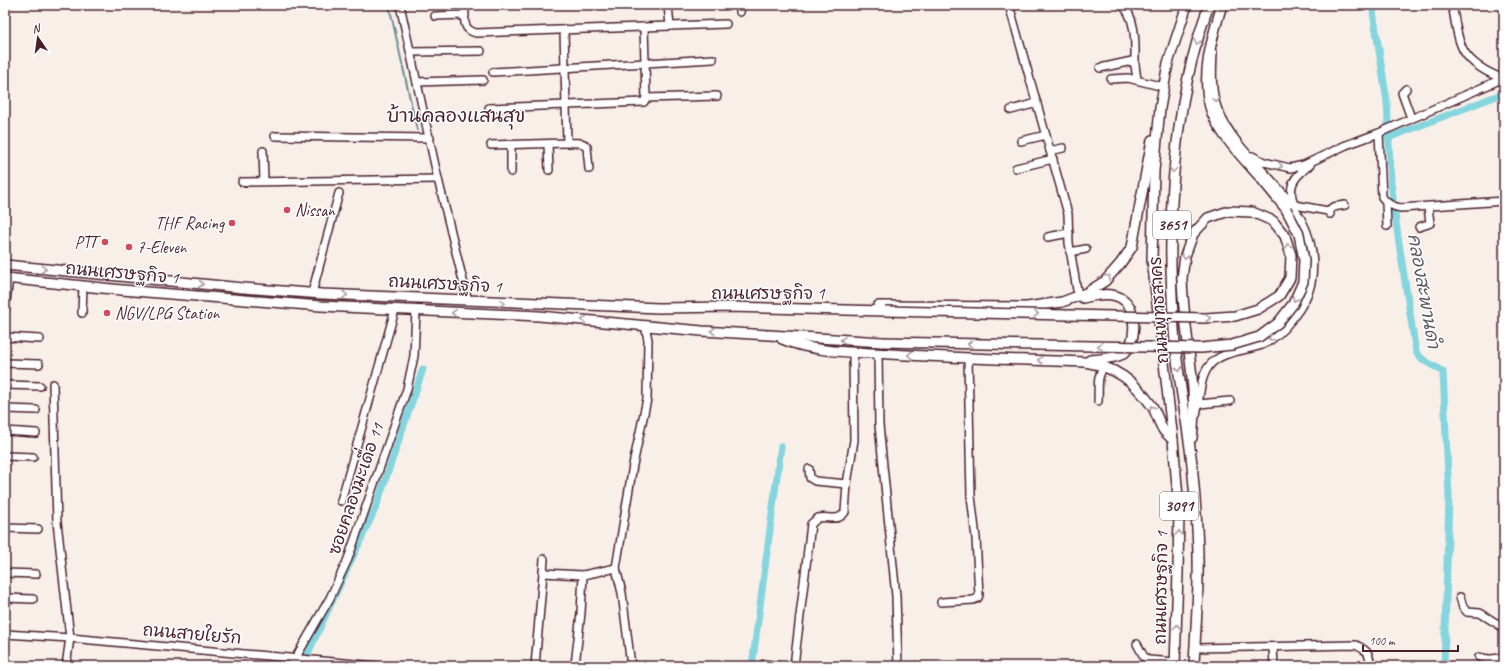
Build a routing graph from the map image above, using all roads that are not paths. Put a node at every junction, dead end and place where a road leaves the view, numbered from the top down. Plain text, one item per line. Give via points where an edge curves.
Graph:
1 (400, 5) edge
2 (465, 5) edge
3 (668, 5) edge
4 (1009, 5) edge
5 (1122, 5) edge
6 (1187, 5) edge
7 (1209, 5) edge
8 (1222, 5) edge
9 (1452, 5) edge
10 (465, 15) junction
11 (435, 16) dead end
12 (726, 24) dead end
13 (670, 26) junction
14 (644, 27) junction
15 (564, 31) junction
16 (1213, 33) junction
17 (481, 51) dead end
18 (411, 52) junction
19 (713, 59) dead end
20 (646, 63) junction
21 (1135, 65) junction
22 (566, 68) junction
23 (1100, 68) dead end
24 (493, 72) dead end
25 (1503, 78) edge
26 (1111, 79) dead end
27 (483, 80) dead end
28 (1137, 80) junction
29 (417, 82) junction
30 (1164, 87) junction
31 (1406, 89) dead end
32 (717, 96) dead end
33 (646, 98) junction
34 (1037, 103) junction
35 (567, 105) junction
36 (489, 108) dead end
37 (1160, 108) junction
38 (1011, 110) dead end
39 (1411, 118) junction
40 (1379, 133) junction
41 (1046, 135) junction
42 (275, 136) dead end
43 (430, 138) junction
44 (1021, 141) dead end
45 (567, 143) junction
46 (548, 144) junction
47 (491, 145) dead end
48 (511, 145) junction
49 (1063, 148) dead end
50 (262, 151) dead end
51 (1246, 151) junction
52 (1050, 152) junction
53 (1053, 159) junction
54 (1316, 160) junction
55 (1016, 168) dead end
56 (589, 169) dead end
57 (549, 170) dead end
58 (511, 172) dead end
59 (438, 179) junction
60 (264, 181) junction
61 (242, 182) dead end
62 (339, 193) dead end
63 (1504, 201) edge
64 (1386, 203) junction
65 (1345, 205) dead end
66 (1428, 207) junction
67 (1292, 209) junction
68 (1387, 226) dead end
69 (1418, 227) dead end
70 (1069, 233) junction
71 (1048, 237) dead end
72 (1086, 249) dead end
73 (1070, 252) junction
74 (5, 265) edge
75 (7, 278) edge
76 (84, 286) junction
77 (312, 293) junction
78 (322, 294) junction
79 (1078, 296) junction
80 (468, 301) junction
81 (1062, 302) junction
82 (321, 306) junction
83 (783, 309) junction
84 (5, 310) edge
85 (395, 310) junction
86 (416, 311) junction
87 (82, 313) dead end
88 (645, 325) junction
89 (774, 336) junction
90 (5, 337) edge
91 (40, 339) dead end
92 (853, 352) junction
93 (878, 353) junction
94 (968, 359) junction
95 (1069, 361) junction
96 (5, 363) edge
97 (39, 364) dead end
98 (1104, 366) junction
99 (53, 384) dead end
100 (5, 385) edge
101 (40, 386) dead end
102 (1098, 401) dead end
103 (1230, 401) dead end
104 (1199, 404) junction
105 (5, 409) edge
106 (36, 410) dead end
107 (1194, 420) junction
108 (5, 431) edge
109 (36, 433) dead end
110 (1173, 440) junction
111 (1191, 448) junction
112 (5, 456) edge
113 (33, 457) dead end
114 (809, 469) dead end
115 (847, 484) junction
116 (341, 501) dead end
117 (5, 528) edge
118 (38, 529) dead end
119 (544, 559) dead end
120 (616, 568) junction
121 (5, 573) edge
122 (543, 573) junction
123 (36, 574) dead end
124 (583, 575) junction
125 (1460, 597) dead end
126 (5, 598) edge
127 (32, 599) dead end
128 (942, 602) dead end
129 (1504, 628) edge
130 (5, 634) edge
131 (70, 638) junction
132 (1137, 644) dead end
133 (1273, 647) junction
134 (1195, 648) junction
135 (1479, 657) dead end
136 (1503, 657) edge
137 (295, 659) junction
138 (764, 664) dead end
139 (1175, 664) edge
140 (575, 665) edge
141 (66, 666) edge
142 (291, 666) edge
143 (377, 666) edge
144 (535, 666) edge
145 (631, 666) edge
146 (779, 666) edge
147 (794, 666) edge
148 (898, 666) edge
149 (1194, 666) edge
150 (1274, 666) edge
151 (1371, 666) edge

1 - 18 street
2 - 10 street
3 - 13 street
4 - 34 street
5 - 21 street via 1131,18
6 - 30 main road, ถนนพุทธสาคร / 3651 via 1168,64
7 -> 111 main road, ถนนพุทธสาคร / 3651 via 1190,65 1172,175 1171,260 1174,330
8 - 16 main road, ถนนเศรษฐกิจ 1
9 - 25 street via 1465,53 1471,61 1490,74
10 - 11 street
10 - 15 street via 466,28 469,32
12 - 13 street
13 - 14 street
14 - 15 street
14 - 20 street
15 - 22 street
16 -> 51 street via 1212,71 1218,109
16 - 67 main road, ถนนเศรษฐกิจ 1 via 1207,94 1212,112 1232,146
17 - 18 street
18 - 29 street
19 - 20 street
20 - 22 street
20 - 33 street
21 - 23 street via 1132,61
21 - 28 street
22 - 24 street
22 - 35 street
25 - 39 street
26 - 28 street
27 - 29 street
28 - 30 street
29 - 43 street
30 - 37 main road, ถนนพุทธสาคร / 3651
31 - 39 street via 1402,93 1402,98
32 - 33 street
33 - 35 street via 644,102
34 - 38 street
34 - 41 street
35 - 36 street
35 - 45 street
79 -> 37 main road via 1105,281 1132,247 1148,156
37 - 110 main road, ถนนพุทธสาคร / 3651 via 1154,172 1152,260
39 - 40 street
40 - 54 street
40 - 64 street via 1382,197
41 - 44 street
41 - 52 street
42 - 43 street
43 - 59 street
45 - 46 street
45 - 56 street via 586,145
46 - 48 street
46 - 57 street
47 - 48 street
48 - 58 street
49 - 52 street
50 - 60 street
51 -> 54 street via 1264,162 1290,168
51 - 67 street via 1293,205
52 - 53 street
53 - 55 street
53 - 70 street via 1068,214
54 - 67 street via 1296,176 1292,183
59 - 60 street
59 - 80 street
60 - 61 street
62 - 77 street
63 - 66 street
64 - 66 street via 1401,208
64 - 68 street
65 - 67 street via 1333,208 1329,213
66 - 69 street via 1430,222
67 -> 89 main road, ถนนเศรษฐกิจ 1, bridge via 1300,234 1304,260 1303,282 1293,304 1278,323 1259,336 1232,345 1201,348 882,342
67 -> 104 street via 1308,231 1313,260 1311,284 1300,308 1284,329 1263,344 1215,360 1202,379
70 - 71 street
70 - 73 street
72 - 73 street
73 - 79 street
74 -> 77 main road, ถนนเศรษฐกิจ 1 / 3091
75 - 76 main road, ถนนเศรษฐกิจ 1
75 - 84 street
76 - 82 main road, ถนนเศรษฐกิจ 1
76 - 87 street
77 - 78 main road, ถนนเศรษฐกิจ 1 / 3091
78 -> 80 main road, ถนนเศรษฐกิจ 1 / 3091
78 - 82 main road
79 - 81 main road
80 -> 83 main road, ถนนเศรษฐกิจ 1 / 3091 via 659,308
81 - 83 main road via 1027,307 811,305
81 - 95 main road via 1099,294 1113,295 1124,300 1130,308 1134,322 1133,339 1124,353 1104,359
82 - 85 main road, ถนนเศรษฐกิจ 1
83 -> 107 main road, ถนนเศรษฐกิจ 1 / 3091, bridge via 885,311 1197,318 1235,316 1258,309 1279,296 1290,278 1291,255 1285,236 1273,221 1252,212 1229,211 1208,218 1193,234 1185,256 1182,278 1183,304 1192,385
85 - 86 main road, ถนนเศรษฐกิจ 1
85 - 116 street
88 -> 86 main road, ถนนเศรษฐกิจ 1 via 539,316
86 - 137 street, ซอยคลองมะเดื่อ 11 via 414,356 407,389 369,500 339,580
89 -> 88 main road, ถนนเศรษฐกิจ 1
88 - 120 street via 648,340 647,399 632,466
89 - 92 main road via 800,345
90 - 91 street
92 - 93 main road
92 - 115 street via 854,440
94 -> 93 main road
93 - 148 street via 879,425 896,596
95 -> 94 main road
94 - 128 street via 971,496 979,595 973,600
95 - 98 main road
96 - 97 street
98 - 102 street via 1099,376
110 -> 98 main road via 1164,430 1153,407 1134,384 1118,372
99 - 131 street via 56,522
100 - 101 street
103 - 104 street
104 - 107 street
105 - 106 street
107 - 111 main road, 3091
108 - 109 street
139 -> 110 main road, ถนนเศรษฐกิจ 1 / 3091 via 1179,510
111 - 134 main road, ถนนเศรษฐกิจ 1 / 3091 via 1198,575
112 - 113 street
114 - 115 street via 810,478 815,481
115 - 147 street via 844,515 837,518 818,518 811,524
117 - 118 street
119 - 122 street
120 - 124 street
120 - 145 street via 622,593
121 - 123 street
122 - 124 street
122 - 144 street
124 - 140 street
125 - 129 street via 1467,612 1480,613
126 - 127 street
130 - 131 street, ถนนสายใยรัก
131 - 137 street, ถนนสายใยรัก
131 - 141 street
132 - 139 street via 1148,660
133 - 134 street
133 - 150 street
133 - 151 street via 1356,645 1365,650
134 - 149 main road, ถนนเศรษฐกิจ 1 / 3091
135 - 136 street via 1488,660
137 - 142 street, ซอยคลองมะเดื่อ 11
137 - 143 street, ถนนสายใยรัก
138 - 146 street

